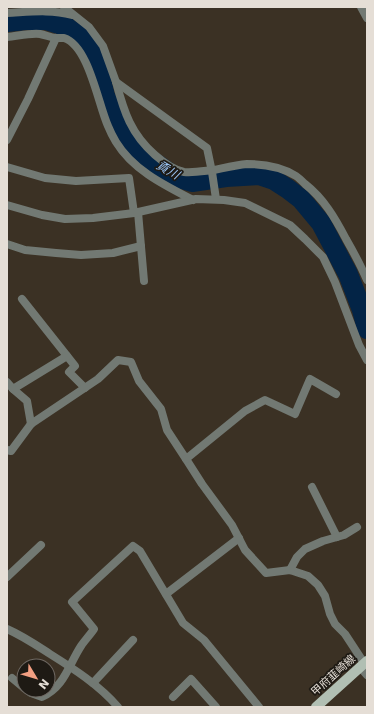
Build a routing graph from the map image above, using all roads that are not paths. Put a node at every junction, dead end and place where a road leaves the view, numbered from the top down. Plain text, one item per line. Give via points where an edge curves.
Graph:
1 (64, 7) edge
2 (361, 7) edge
3 (7, 13) edge
4 (76, 16) junction
5 (367, 18) edge
6 (7, 37) edge
7 (56, 38) junction
8 (116, 82) junction
9 (7, 140) edge
10 (7, 168) edge
11 (212, 171) junction
12 (216, 199) junction
13 (193, 200) junction
14 (7, 205) edge
15 (136, 213) junction
16 (7, 244) edge
17 (141, 246) junction
18 (367, 280) edge
19 (144, 281) dead end
20 (22, 299) dead end
21 (67, 356) junction
22 (367, 360) edge
23 (7, 382) edge
24 (84, 388) junction
25 (13, 389) junction
26 (336, 394) dead end
27 (31, 424) junction
28 (7, 450) edge
29 (186, 459) junction
30 (312, 487) dead end
31 (357, 527) dead end
32 (338, 537) junction
33 (239, 538) junction
34 (41, 545) dead end
35 (290, 570) junction
36 (7, 577) edge
37 (166, 594) junction
38 (7, 630) edge
39 (134, 640) dead end
40 (70, 666) junction
41 (365, 667) edge
42 (12, 678) dead end
43 (16, 681) edge
44 (93, 683) junction
45 (56, 687) edge
46 (173, 697) dead end
47 (118, 707) edge
48 (216, 707) edge
49 (259, 707) edge
50 (316, 707) edge

1 - 4 street
2 - 5 street
3 - 4 street via 46,11
4 - 8 street via 89,27 103,46
6 - 7 street via 41,34
7 - 9 street
7 - 13 street via 64,38 80,52 108,126 116,143 129,159 165,186
8 - 11 street via 207,148
8 - 11 street via 129,122 147,148 172,168 183,172
10 - 15 street via 45,178 76,181 129,178
11 - 12 street
11 - 18 street via 246,164 282,169 296,176 325,203
12 - 13 street
12 - 22 street via 245,204 290,225 323,257
13 - 15 street
14 - 15 street via 65,219
15 - 17 street
16 - 17 street via 25,250 81,255 112,253
17 - 19 street
20 - 21 street
21 - 24 street via 75,366 69,372
21 - 25 street
23 - 25 street
24 - 27 street
24 - 29 street via 118,360 131,362 140,380 161,409 167,430
25 - 27 street via 28,401
26 - 29 street via 310,379 295,414 265,400 245,411
27 - 28 street via 11,451
29 - 33 street
30 - 32 street
31 - 32 street
32 - 35 street via 305,549
33 - 35 street via 245,550 266,573
33 - 37 street
34 - 36 street
35 - 41 street via 308,576 318,585 325,596 330,614
37 - 40 street via 140,551 133,546 72,602 94,629
37 - 49 street via 183,623 204,640
38 - 40 street via 20,635
39 - 44 street
40 - 44 street
40 - 45 street
41 - 50 main road, 甲府韮崎線
42 - 43 street
44 - 47 street
46 - 48 street via 191,679

